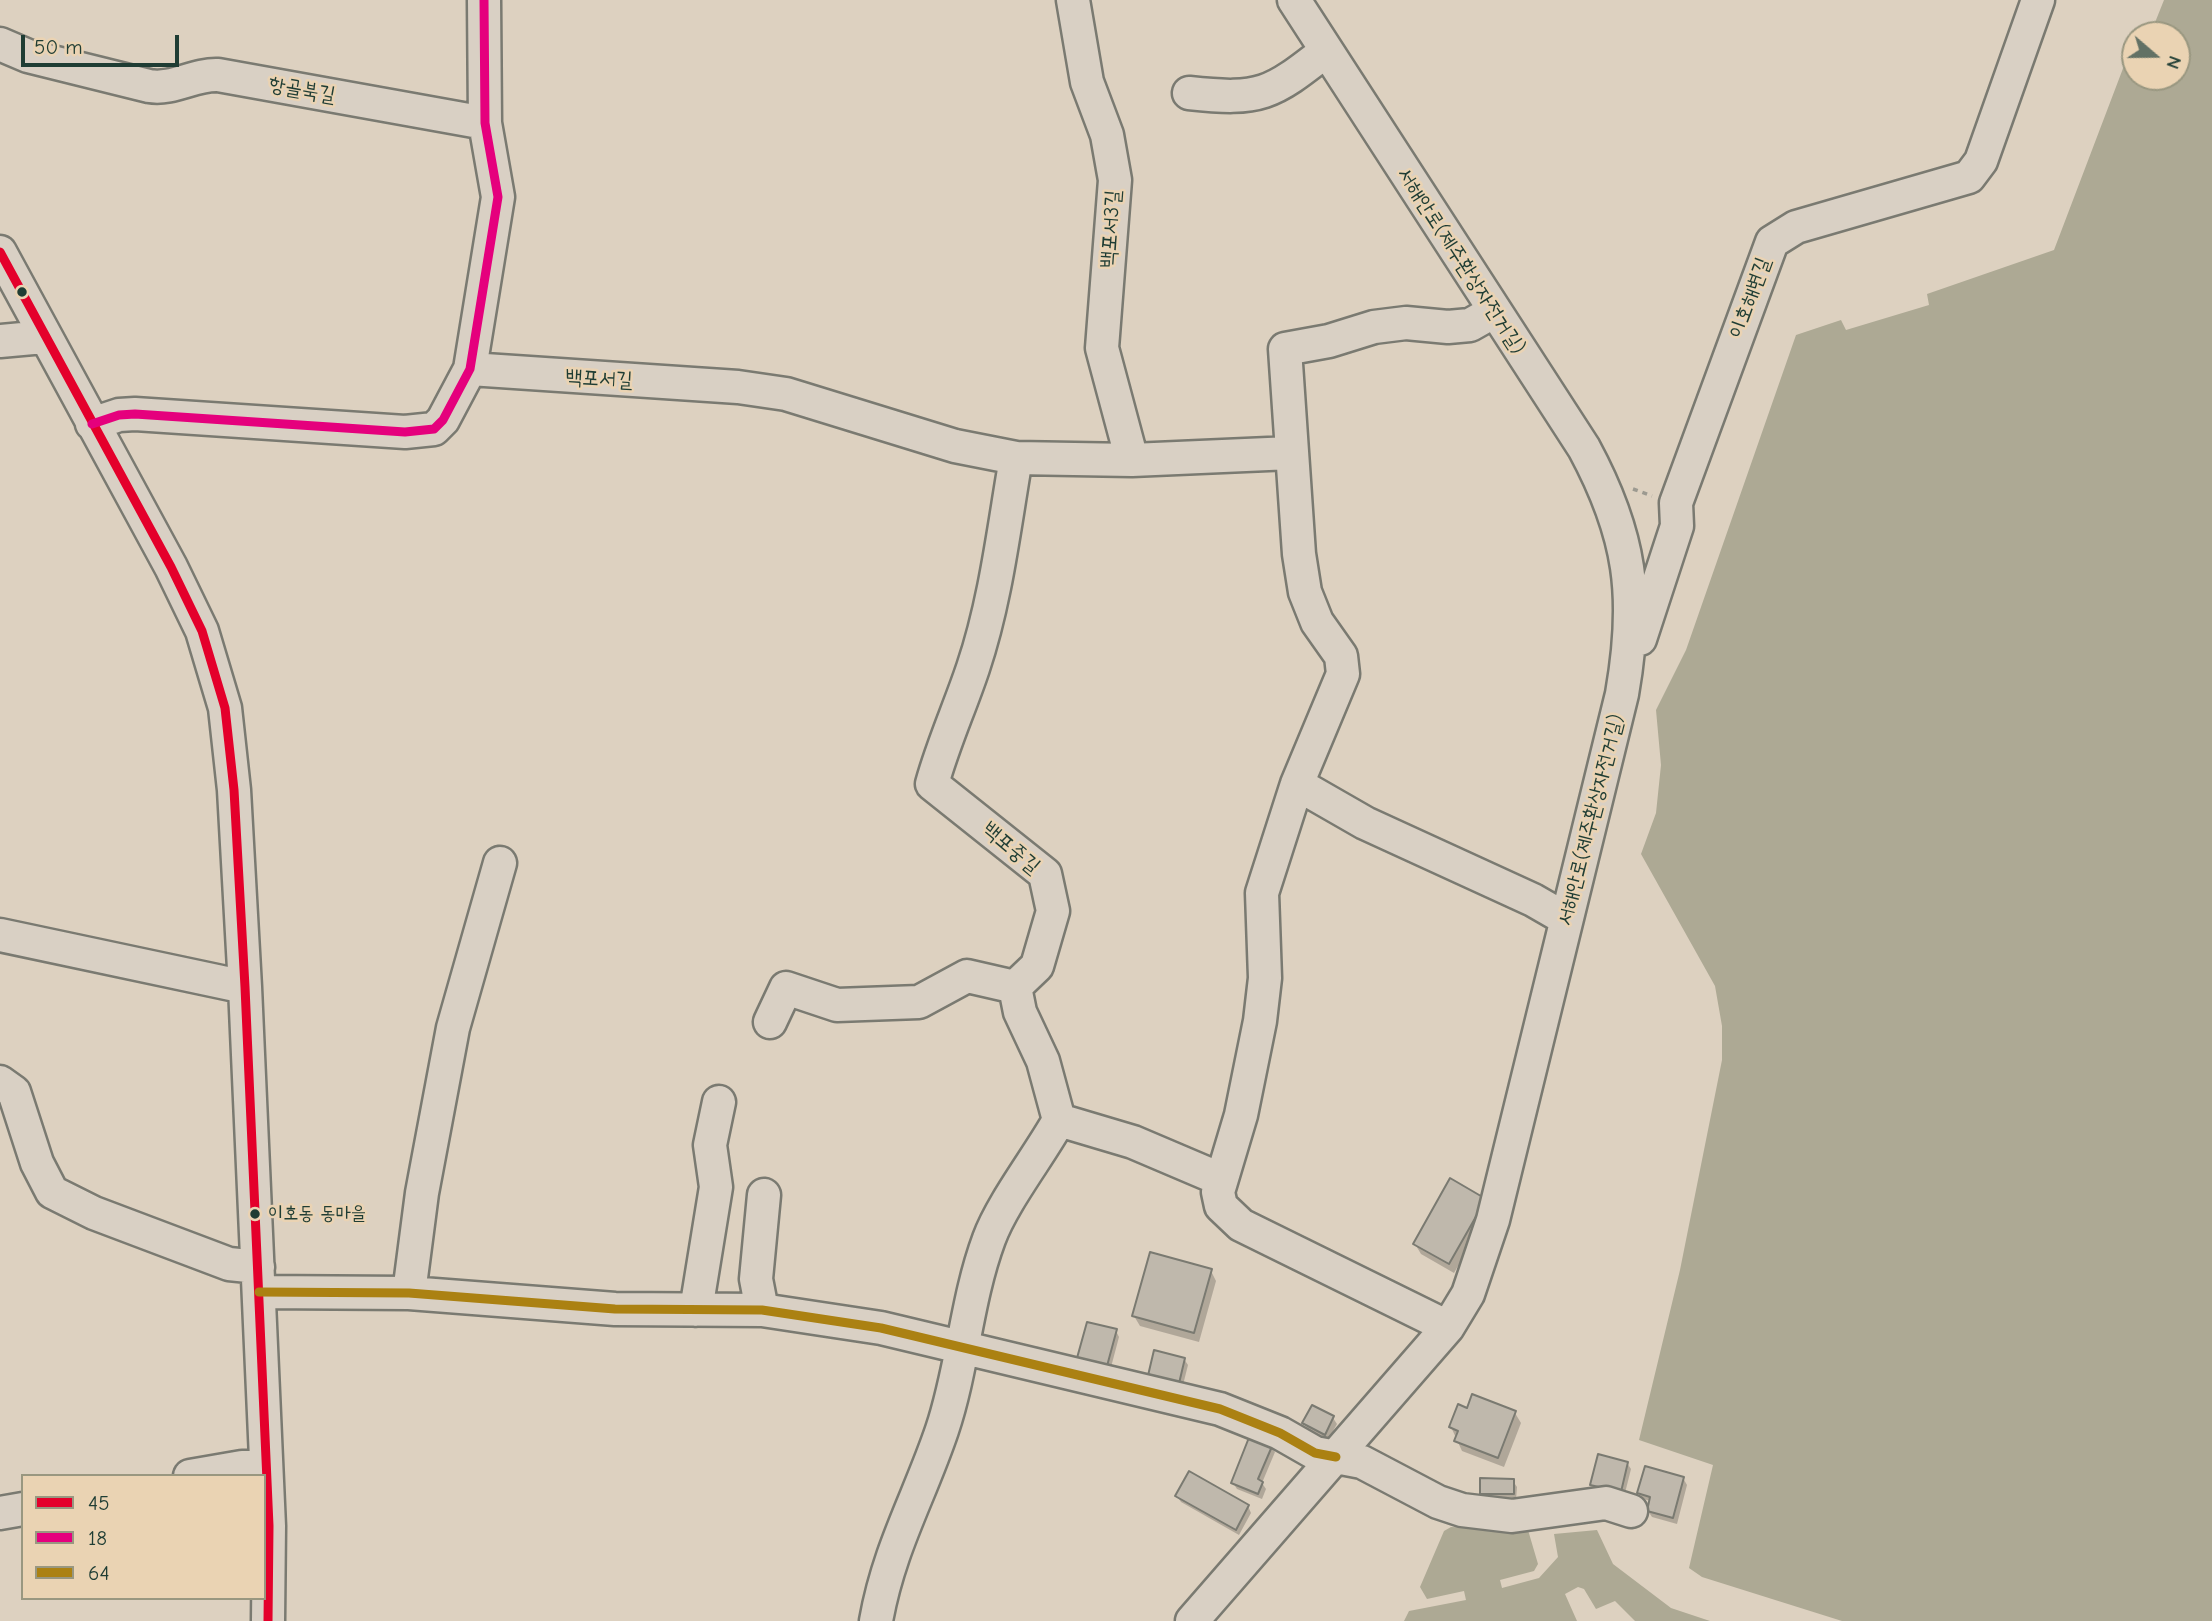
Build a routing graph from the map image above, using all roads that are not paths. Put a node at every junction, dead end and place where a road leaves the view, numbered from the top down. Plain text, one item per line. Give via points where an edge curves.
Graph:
1 (484, 0) edge
2 (1073, 0) edge
3 (1294, 0) edge
4 (2038, 0) edge
5 (0, 44) edge
6 (1326, 51) junction
7 (1189, 93) dead end
8 (485, 123) junction
9 (0, 251) edge
10 (1493, 312) junction
11 (44, 337) junction
12 (0, 341) edge
13 (470, 369) junction
14 (92, 424) junction
15 (1291, 453) junction
16 (1016, 458) junction
17 (1132, 460) junction
18 (1676, 503) junction
19 (1623, 547) junction
20 (1622, 694) junction
21 (1297, 784) junction
22 (500, 863) dead end
23 (1566, 919) junction
24 (0, 935) edge
25 (245, 987) junction
26 (1015, 987) junction
27 (770, 1021) dead end
28 (0, 1082) edge
29 (719, 1102) dead end
30 (1059, 1120) junction
31 (1220, 1179) junction
32 (764, 1195) dead end
33 (259, 1279) junction
34 (409, 1293) junction
35 (696, 1310) junction
36 (762, 1310) junction
37 (1448, 1327) junction
38 (961, 1348) junction
39 (1336, 1457) junction
40 (266, 1467) junction
41 (200, 1474) edge
42 (21, 1509) edge
43 (1631, 1511) dead end
44 (0, 1513) edge
45 (268, 1621) edge
46 (876, 1621) edge
47 (1192, 1621) edge

1 - 8 street
2 - 17 street, 백포서3길 via 1087,82 1107,135 1115,180 1102,348
3 - 6 street, 서해안로(제주환상자전거길)
4 - 18 street, 이호해변길 via 1981,161 1969,177 1796,227 1772,242
5 - 8 street, 항골북길 via 28,57 161,88 218,75
6 - 7 street via 1286,83 1256,96
6 - 10 street, 서해안로(제주환상자전거길)
8 - 13 street via 498,197
9 - 11 street
10 - 15 street via 1470,325 1374,327 1285,349
10 - 19 street, 서해안로(제주환상자전거길) via 1584,448 1602,482
11 - 12 street
11 - 14 street
13 - 14 street via 443,420 434,429 420,432 135,414
13 - 16 street, 백포서길 via 786,394 955,446
14 - 25 street via 171,567 202,631 219,681 234,789
15 - 17 street, 백포서길
15 - 21 street via 1305,592 1310,609 1343,664 1330,710
16 - 17 street, 백포서길
16 - 26 street, 백포중길 via 974,667 932,784 1045,874 1054,911 1037,966
18 - 19 street via 1649,540
18 - 20 street, 이호해변길 via 1677,526
19 - 20 street, 서해안로(제주환상자전거길) via 1632,640
20 - 23 street, 서해안로(제주환상자전거길)
21 - 23 street via 1365,823
21 - 31 street via 1264,884 1261,1021 1241,1115
22 - 34 street via 453,1028 422,1193
23 - 37 street, 서해안로(제주환상자전거길) via 1493,1220 1468,1294
24 - 25 street
25 - 33 street
26 - 27 street via 967,976 919,1002 837,1005 786,988
26 - 30 street via 1020,1012 1044,1061
28 - 33 street via 15,1092 37,1163 52,1192
29 - 35 street via 710,1145 716,1187
30 - 31 street via 1133,1142
30 - 38 street via 993,1229 970,1301
31 - 37 street via 1221,1206 1241,1225
32 - 36 street via 756,1279
33 - 34 street
33 - 40 street
34 - 35 street via 615,1309
35 - 36 street
36 - 38 street via 881,1328
37 - 39 street, 서해안로(제주환상자전거길)
38 - 39 street via 1220,1409 1315,1453
38 - 46 street via 942,1429 884,1578
39 - 43 street via 1362,1462 1438,1503 1462,1510 1512,1516 1606,1503
39 - 47 street, 서해안로(제주환상자전거길)
40 - 41 street via 242,1466
40 - 45 street
42 - 44 street

